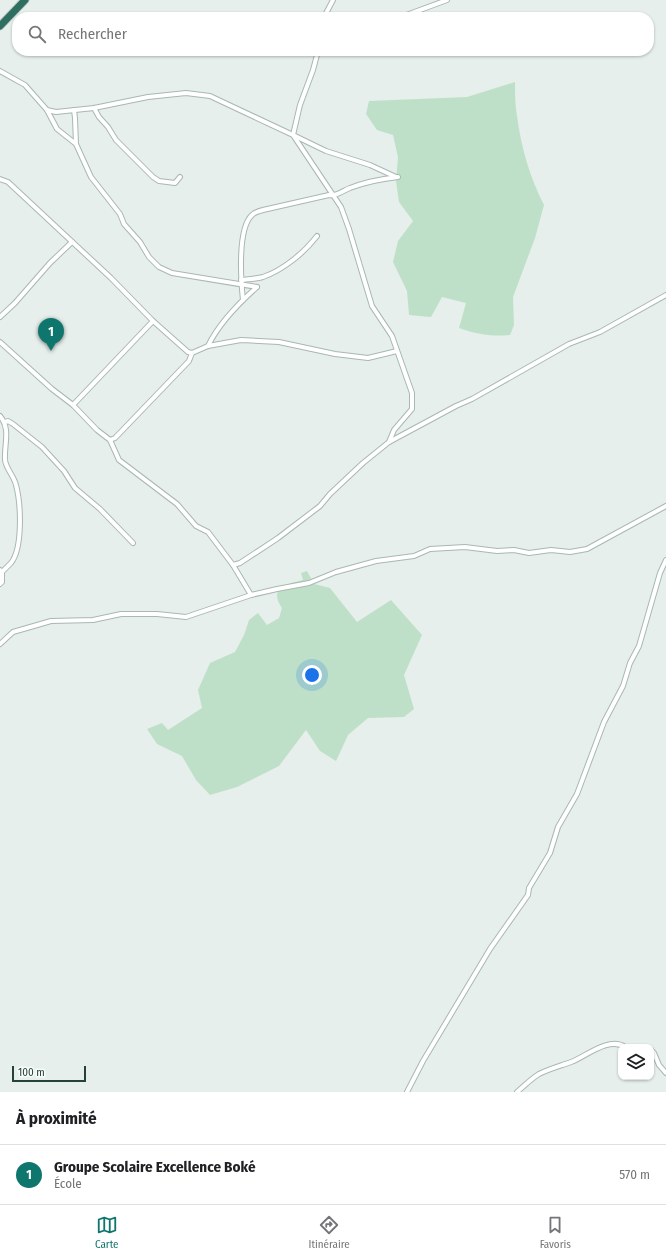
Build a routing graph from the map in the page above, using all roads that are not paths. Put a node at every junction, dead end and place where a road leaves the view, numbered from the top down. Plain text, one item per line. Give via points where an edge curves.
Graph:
1 (25, 0) edge
2 (333, 0) edge
3 (447, 0) edge
4 (13, 12) edge
5 (327, 12) edge
6 (415, 12) edge
7 (12, 14) edge
8 (0, 26) edge
9 (317, 56) edge
10 (0, 71) edge
11 (94, 108) junction
12 (47, 110) junction
13 (74, 110) junction
14 (293, 135) junction
15 (76, 144) junction
16 (180, 177) dead end
17 (0, 179) edge
18 (333, 196) junction
19 (317, 236) dead end
20 (72, 242) junction
21 (241, 282) junction
22 (666, 295) edge
23 (242, 300) junction
24 (0, 317) edge
25 (153, 321) junction
26 (0, 342) edge
27 (208, 346) junction
28 (396, 351) junction
29 (192, 352) junction
30 (73, 405) junction
31 (0, 416) edge
32 (5, 422) junction
33 (110, 440) junction
34 (390, 442) junction
35 (666, 506) edge
36 (132, 544) dead end
37 (666, 560) edge
38 (233, 565) junction
39 (1, 571) edge
40 (0, 584) edge
41 (251, 595) junction
42 (0, 644) edge
43 (618, 1044) edge
44 (654, 1053) edge
45 (666, 1073) edge
46 (407, 1092) edge
47 (518, 1092) edge

1 - 4 highway
2 - 5 street
3 - 6 street
7 - 8 highway
9 - 14 street
10 - 12 street via 26,85
11 - 13 street
11 - 14 street via 148,97 186,93 210,96
11 - 16 street via 116,140 153,177 159,181 175,183
12 - 13 street
12 - 15 street via 57,128
13 - 15 street
14 - 18 street
14 - 18 street via 326,151 398,177 373,181
15 - 21 street via 91,177 120,214 127,229 155,263 172,273
17 - 20 street via 8,182
18 - 21 street via 263,210 251,216 244,229
18 - 28 street via 341,207 350,229 372,306 392,336
19 - 21 street via 310,245 276,271
20 - 24 street
20 - 25 street
21 - 23 street
21 - 23 street via 257,287
22 - 34 street via 600,332 569,344 472,400
23 - 27 street via 214,334
25 - 29 street via 188,352
25 - 30 street
26 - 30 street
27 - 28 street via 241,340 279,342 334,354 368,358
27 - 29 street
28 - 34 street via 412,393 412,409 394,430
29 - 33 street via 189,361 115,438
30 - 33 street
31 - 32 street
32 - 36 street via 13,424 42,447 64,471 75,488 100,509
32 - 39 street via 5,462 16,484 21,520 18,548 11,563
33 - 38 street via 119,460 177,504 196,526 208,532
34 - 38 street via 330,494 320,506 278,538
35 - 41 street via 578,552 551,550 529,553 465,547 430,548 414,556 376,561 336,572 309,583
37 - 46 street via 639,646 630,663 623,686 604,722 576,794 558,827 550,853 528,894 490,949
38 - 41 street
39 - 40 street
41 - 42 street via 186,617 120,614 93,620 51,621 13,632
43 - 47 street via 606,1045 572,1062 539,1074
44 - 45 street

